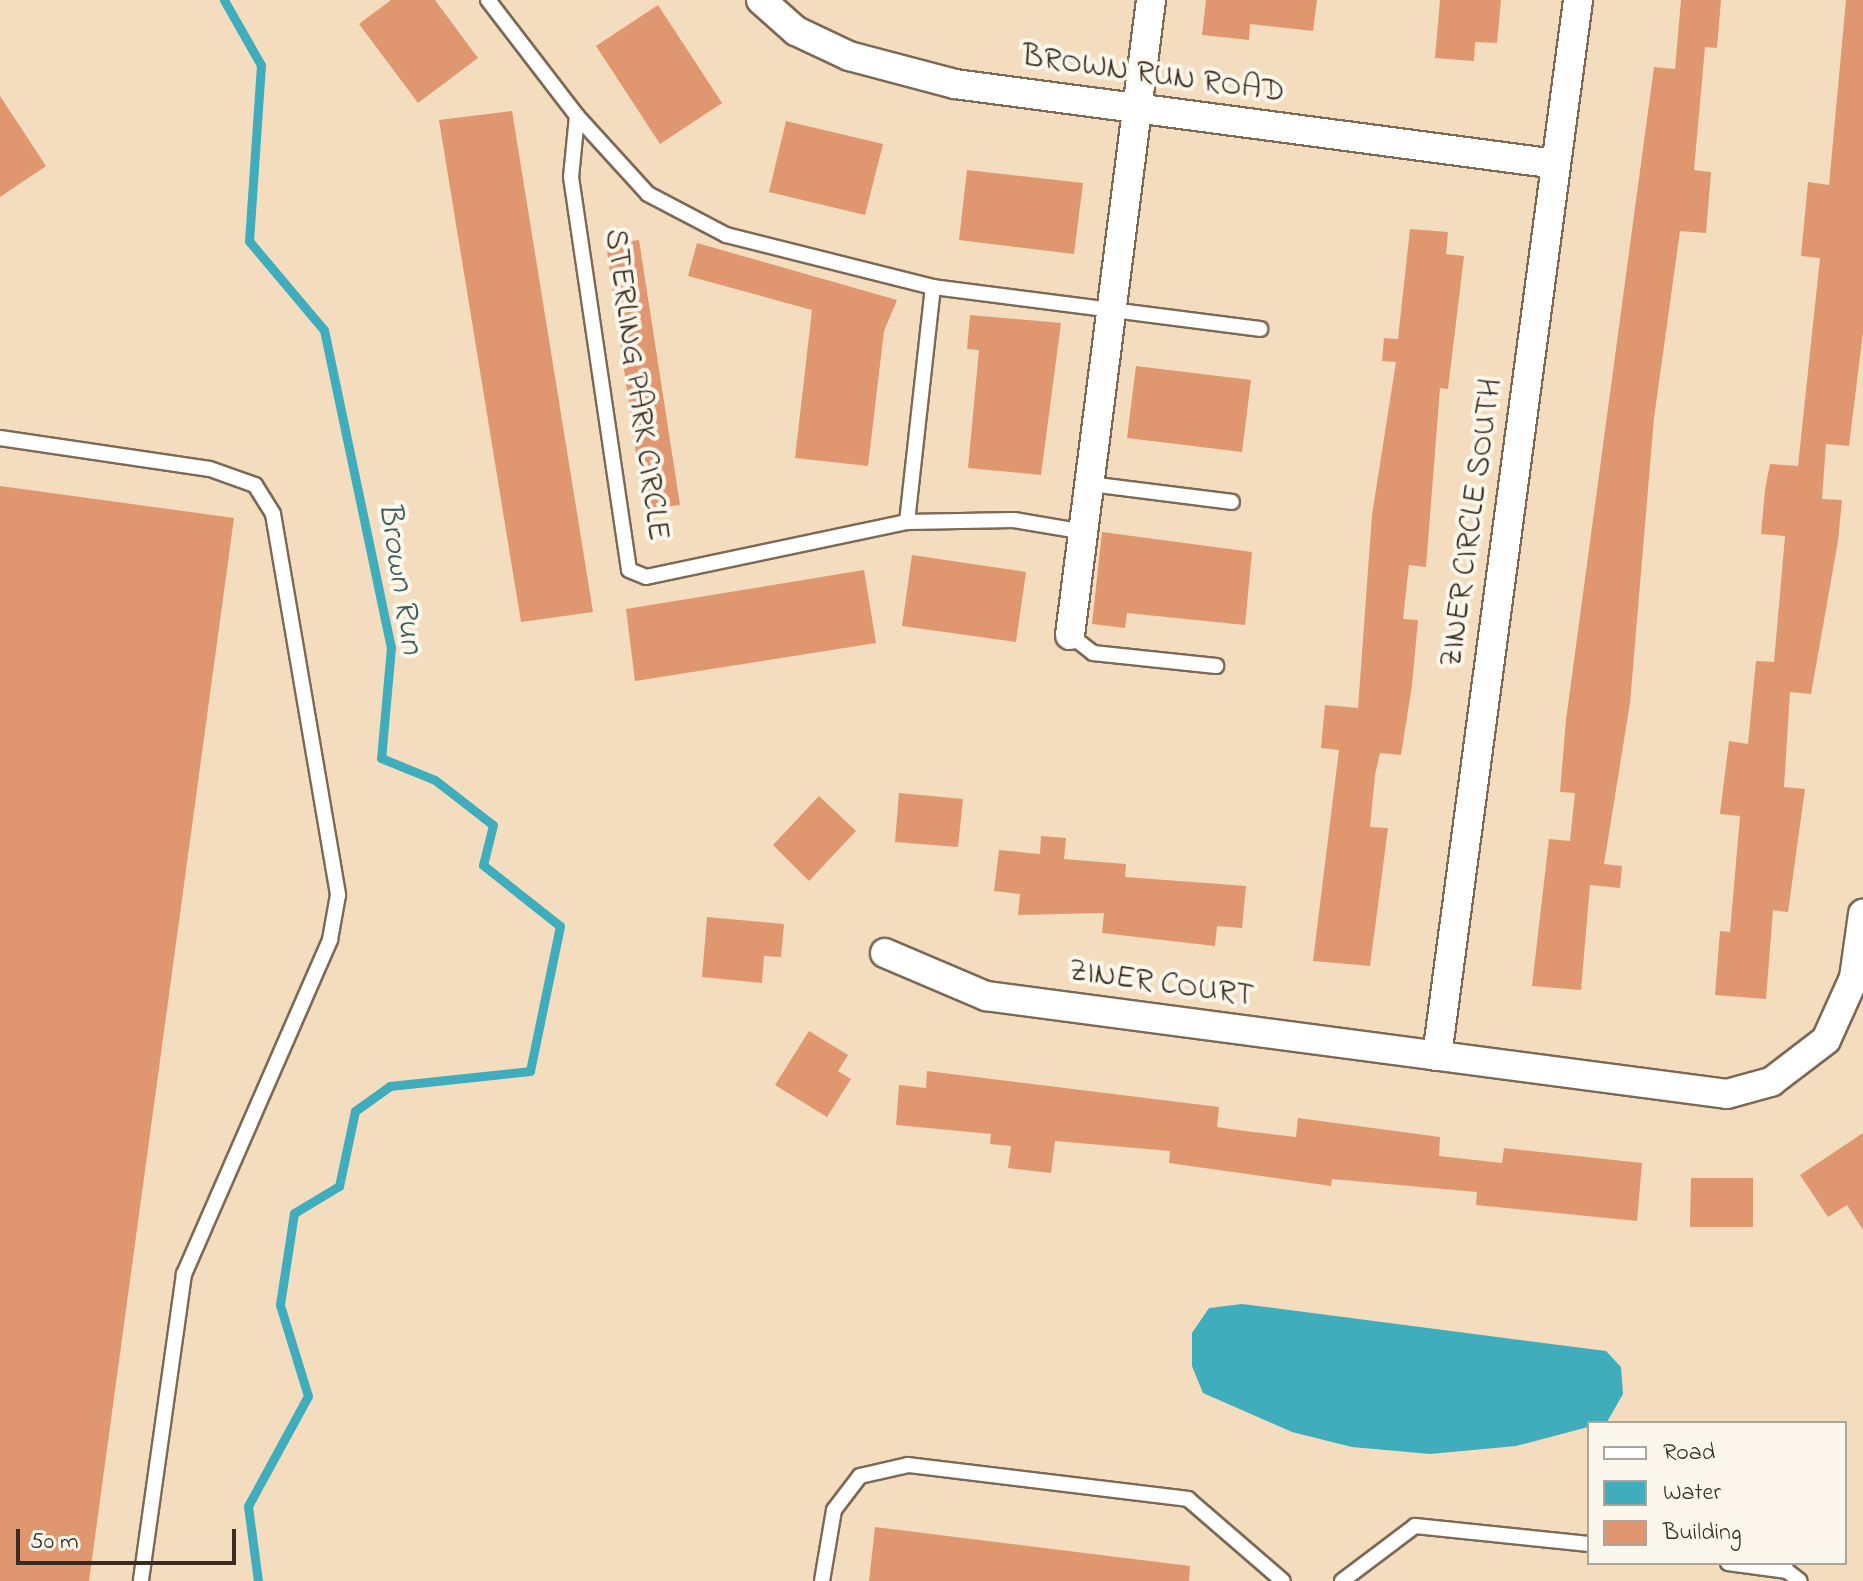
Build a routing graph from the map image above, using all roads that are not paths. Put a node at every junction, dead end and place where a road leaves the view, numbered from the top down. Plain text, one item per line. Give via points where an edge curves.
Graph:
1 (488, 0) edge
2 (761, 0) edge
3 (1151, 0) edge
4 (1578, 0) edge
5 (1137, 107) junction
6 (577, 116) junction
7 (1556, 164) junction
8 (933, 287) junction
9 (1112, 309) junction
10 (1260, 329) dead end
11 (0, 438) edge
12 (1090, 484) junction
13 (1232, 502) dead end
14 (907, 522) junction
15 (1084, 532) junction
16 (1070, 635) joint
17 (1216, 666) dead end
18 (1863, 914) edge
19 (885, 953) dead end
20 (1437, 1056) junction
21 (1587, 1544) edge
22 (1743, 1565) edge
23 (141, 1581) edge
24 (822, 1581) edge
25 (1283, 1581) edge
26 (1342, 1581) edge
27 (1800, 1581) edge

1 - 6 lane, STERLING PARK CIRCLE
2 - 5 street, BROWN RUN ROAD via 796,31 906,73
3 - 5 street
4 - 7 street, ZINER CIRCLE SOUTH
5 - 7 street, BROWN RUN ROAD
5 - 9 street
6 - 8 lane, STERLING PARK CIRCLE via 648,194 685,220
6 - 14 lane, STERLING PARK CIRCLE via 571,177 629,570 646,577
7 - 20 street, ZINER CIRCLE SOUTH
8 - 9 lane, STERLING PARK CIRCLE
8 - 14 lane
9 - 10 lane, STERLING PARK CIRCLE
9 - 12 street
11 - 23 lane via 210,469 255,485 273,514 338,895 330,940 184,1274
12 - 13 lane
12 - 15 street
14 - 15 lane, STERLING PARK CIRCLE via 1014,520
15 - 16 street
16 - 17 lane via 1093,653
18 - 20 street, ZINER COURT via 1844,1011 1810,1056 1771,1082 1703,1093
19 - 20 street, ZINER COURT via 986,996
21 - 26 lane via 1415,1526
22 - 27 lane via 1787,1571
24 - 25 lane via 834,1510 860,1476 908,1465 1188,1499

